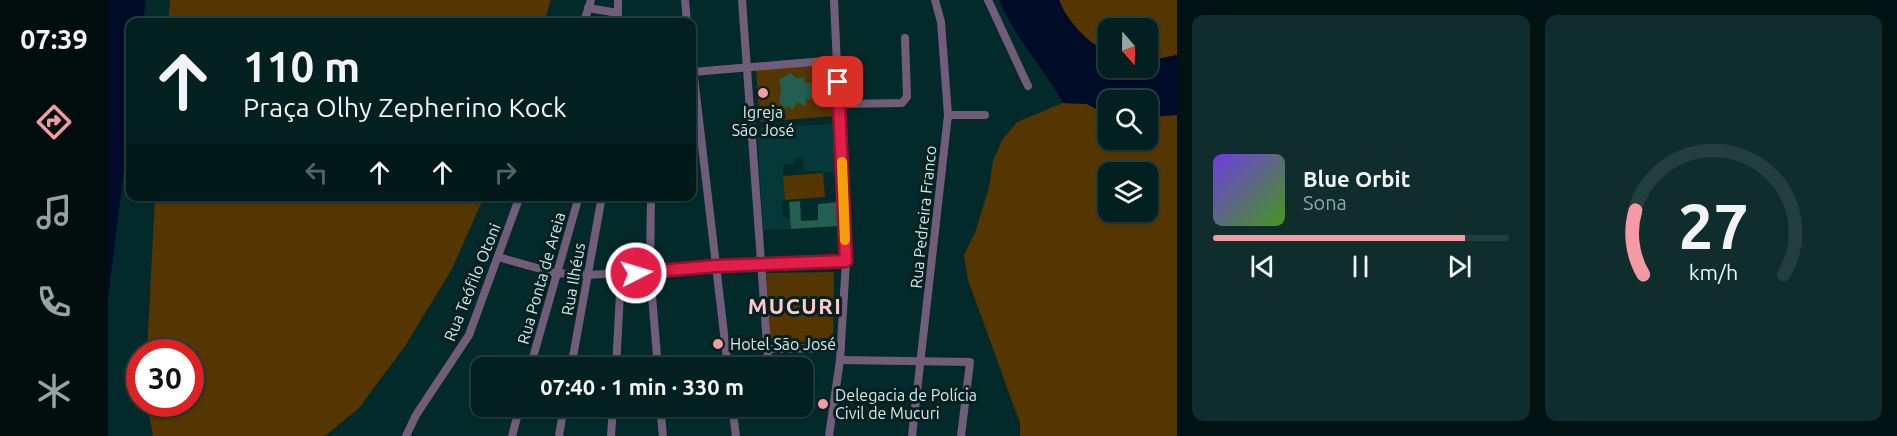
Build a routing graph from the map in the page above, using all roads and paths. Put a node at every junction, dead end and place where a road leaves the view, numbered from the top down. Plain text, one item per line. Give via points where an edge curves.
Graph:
1 (618, 0) edge
2 (685, 0) edge
3 (742, 0) edge
4 (834, 0) edge
5 (935, 0) edge
6 (988, 0) edge
7 (590, 4) edge
8 (618, 13) junction
9 (618, 18) edge
10 (687, 18) edge
11 (905, 38) dead end
12 (836, 60) junction
13 (746, 67) junction
14 (696, 72) edge
15 (1028, 86) dead end
16 (696, 104) edge
17 (840, 104) junction
18 (948, 115) junction
19 (985, 115) dead end
20 (518, 201) edge
21 (577, 201) edge
22 (602, 201) edge
23 (651, 201) edge
24 (498, 257) junction
25 (846, 261) junction
26 (760, 264) junction
27 (716, 266) junction
28 (650, 272) junction
29 (555, 273) junction
30 (621, 274) junction
31 (587, 275) junction
32 (841, 348) junction
33 (767, 349) junction
34 (533, 357) edge
35 (573, 357) edge
36 (617, 357) edge
37 (656, 357) edge
38 (727, 357) edge
39 (768, 357) edge
40 (840, 360) junction
41 (921, 361) junction
42 (517, 417) edge
43 (562, 417) edge
44 (612, 417) edge
45 (661, 417) edge
46 (733, 417) edge
47 (406, 436) edge
48 (512, 436) edge
49 (559, 436) edge
50 (611, 436) edge
51 (663, 436) edge
52 (736, 436) edge
53 (829, 436) edge
54 (912, 436) edge
55 (961, 436) edge

1 - 8 street
2 - 10 street
3 - 13 street
4 - 12 street
5 - 18 street, Rua Pedreira Franco via 941,22
6 - 15 street
7 - 8 street
8 - 9 street
11 - 17 street via 907,97 902,103
12 - 13 street
12 - 17 street
13 - 14 street
13 - 26 street
16 - 27 street
17 - 25 street
18 - 19 street
18 - 41 street, Rua Pedreira Franco
20 - 24 street, Rua Teófilo Otoni
21 - 29 street, Rua Ponta de Areia
22 - 31 street, Rua Ilhéus
23 - 28 street
24 - 29 street
24 - 47 street, Rua Teófilo Otoni via 469,335
25 - 26 street
25 - 32 street
26 - 27 street
26 - 33 street
27 - 28 street
27 - 38 street
28 - 30 street
28 - 37 street
29 - 31 street
29 - 34 street, Rua Ponta de Areia
30 - 31 street
30 - 36 street
31 - 35 street, Rua Ilhéus
32 - 33 street
32 - 40 street
33 - 39 street
40 - 41 street
40 - 53 street
41 - 54 street, Rua Pedreira Franco
41 - 55 street via 970,362
42 - 48 street
43 - 49 street
44 - 50 street
45 - 51 street
46 - 52 street

